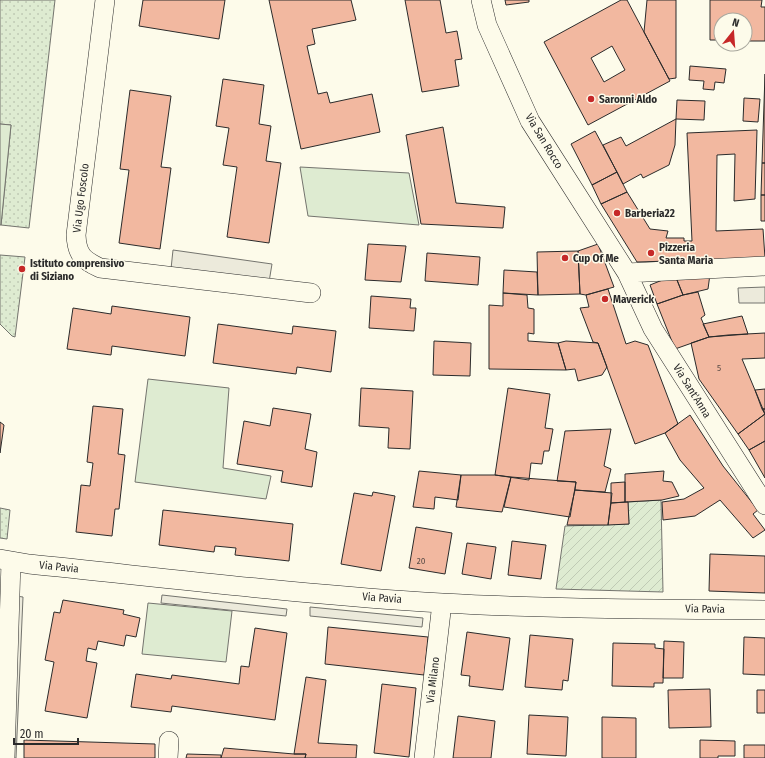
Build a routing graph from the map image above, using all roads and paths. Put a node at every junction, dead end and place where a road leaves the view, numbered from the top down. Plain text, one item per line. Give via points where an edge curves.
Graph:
1 (105, 0) edge
2 (481, 0) edge
3 (765, 266) edge
4 (627, 273) junction
5 (311, 293) dead end
6 (765, 505) edge
7 (5, 560) edge
8 (442, 603) junction
9 (765, 610) edge
10 (5, 758) edge
11 (424, 758) edge

1 - 5 street, Via Ugo Foscolo via 76,235 81,255 87,262 100,268
2 - 4 street, Via San Rocco via 487,25 530,122
3 - 4 street
4 - 6 street, Via Sant'Anna via 653,329
7 - 8 street, Via Pavia via 304,592
7 - 10 street
8 - 9 street, Via Pavia
8 - 11 street, Via Milano

